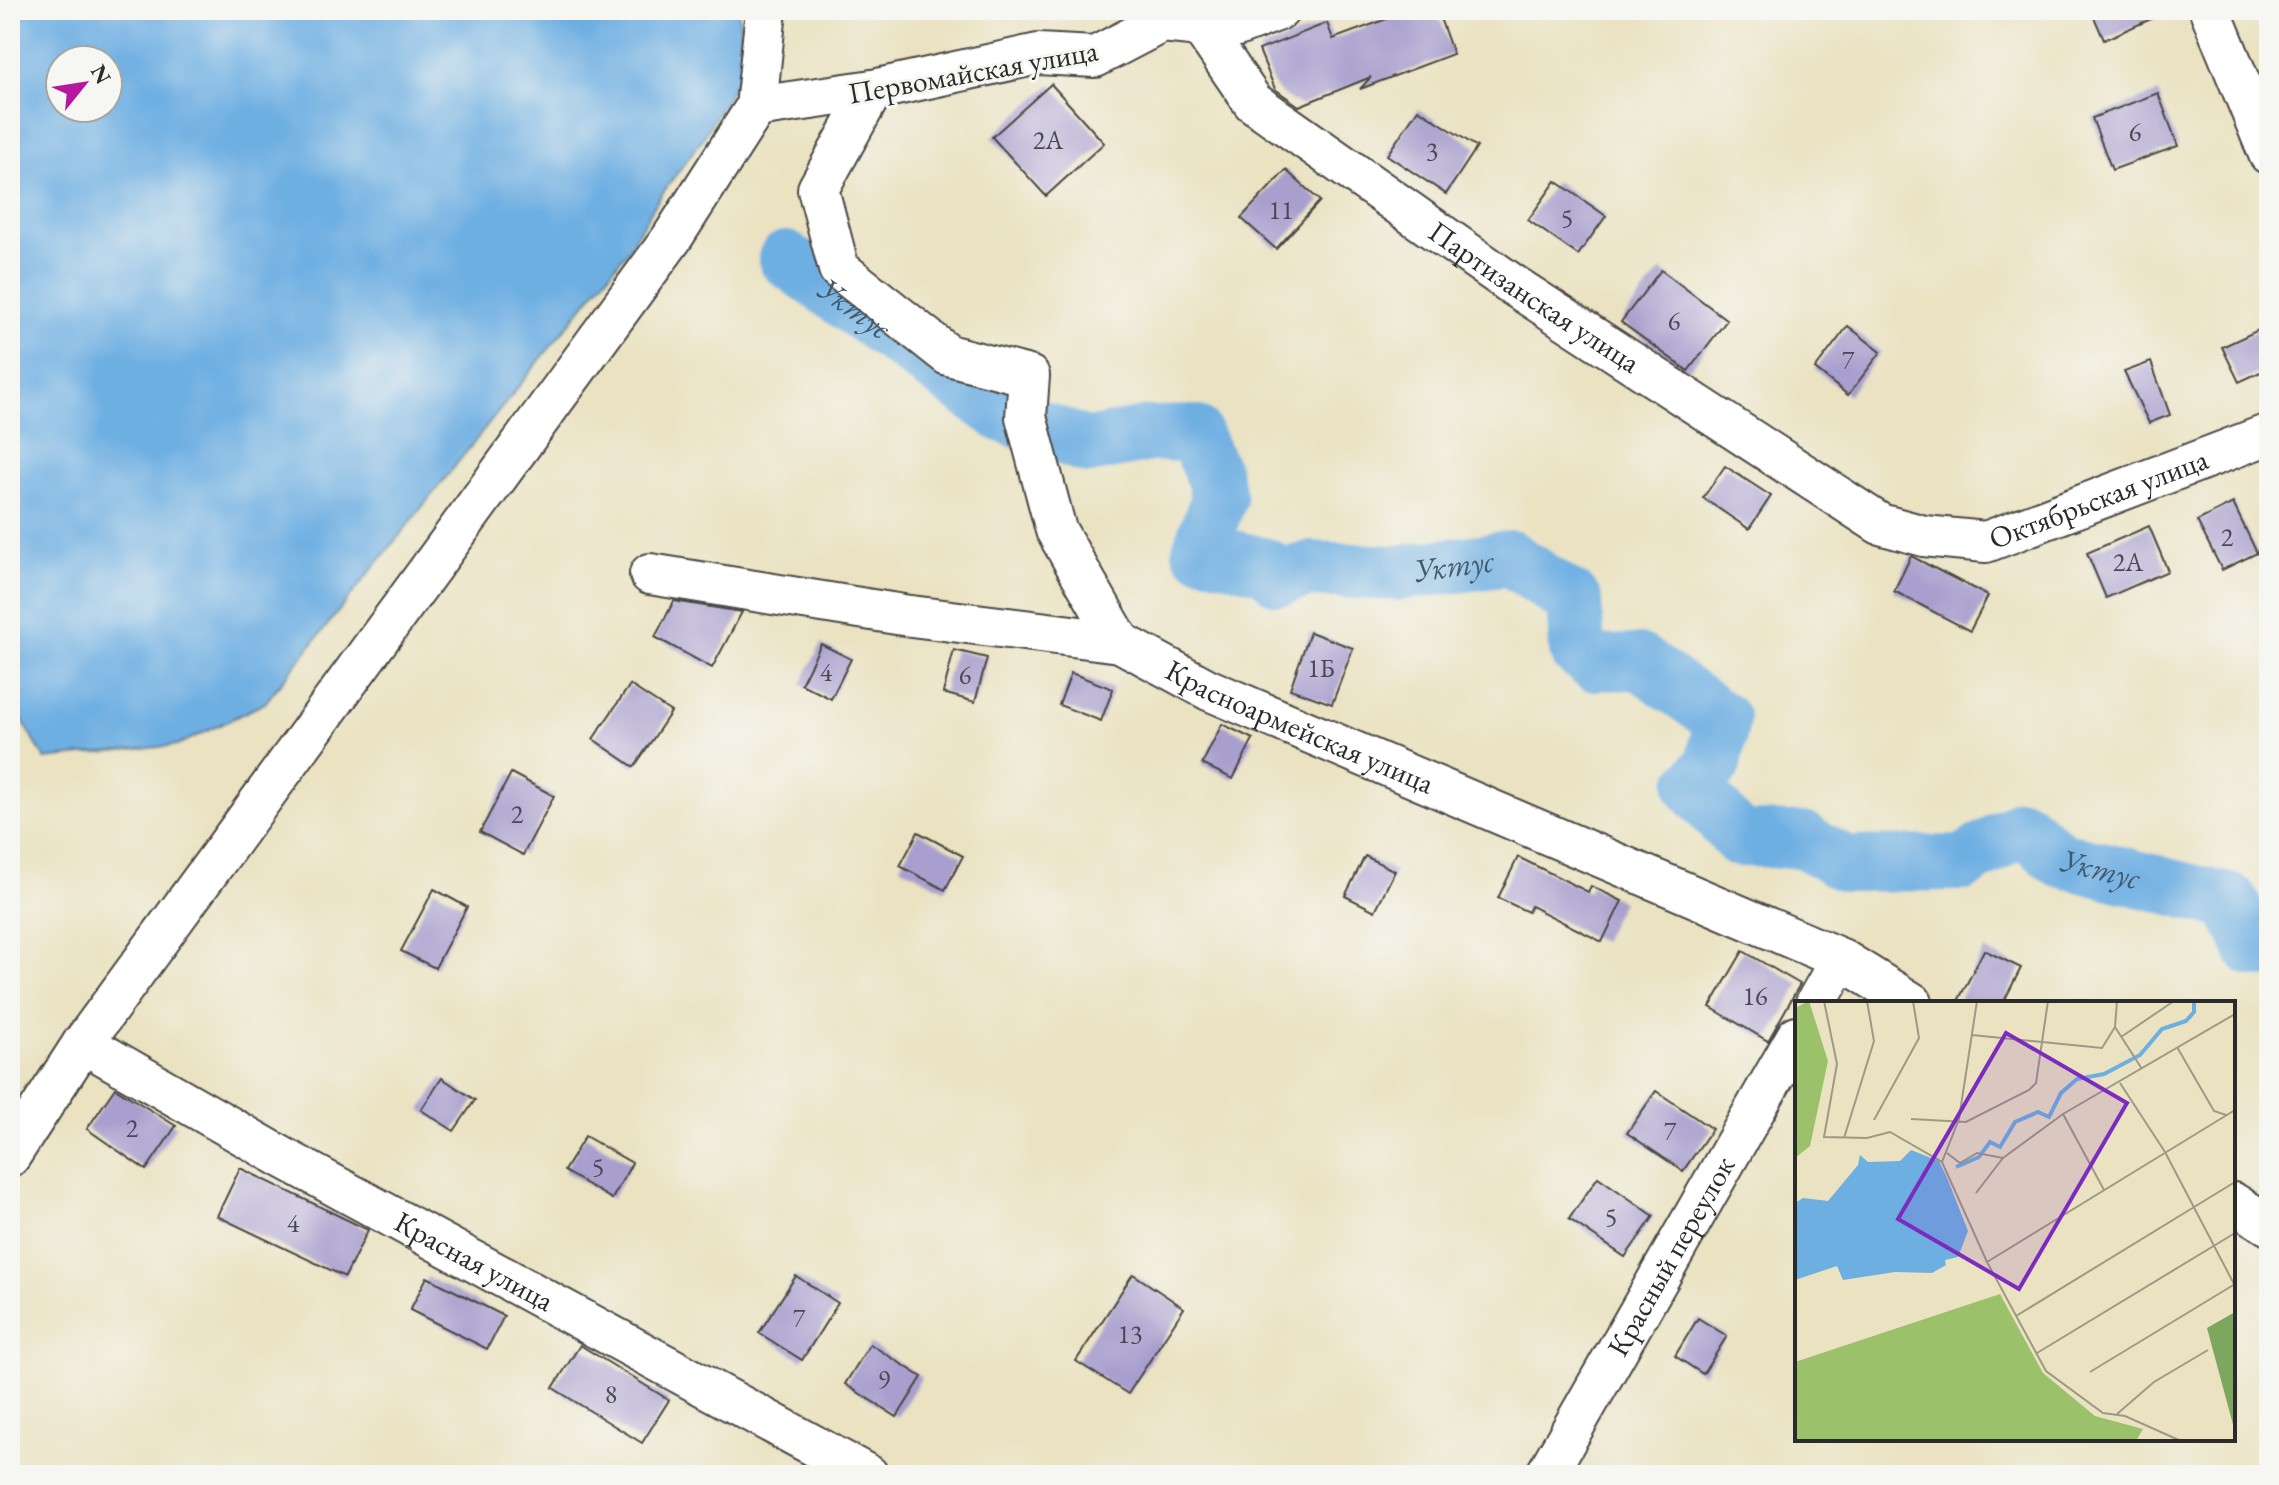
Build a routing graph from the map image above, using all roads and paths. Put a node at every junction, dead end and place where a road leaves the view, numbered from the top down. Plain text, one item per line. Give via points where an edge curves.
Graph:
1 (766, 10) edge
2 (1279, 10) edge
3 (2210, 10) edge
4 (1191, 18) edge
5 (873, 90) junction
6 (756, 107) junction
7 (2269, 154) edge
8 (2269, 434) edge
9 (1924, 536) joint
10 (650, 574) dead end
11 (1120, 642) junction
12 (1841, 959) junction
13 (1817, 1001) edge
14 (1909, 1001) edge
15 (1795, 1039) edge
16 (83, 1043) junction
17 (10, 1156) edge
18 (2235, 1204) edge
19 (2269, 1225) edge
20 (868, 1475) edge
21 (1546, 1475) edge

1 - 6 street
2 - 4 street, Первомайская улица via 1237,26
3 - 7 street
4 - 5 street, Первомайская улица via 1162,22 1095,57 1038,54
4 - 9 street, Партизанская улица via 1253,102 1500,276 1880,524
5 - 6 street, Первомайская улица
5 - 11 street via 818,189 839,269 948,355 1029,376 1026,417 1056,530
6 - 16 street via 672,238
8 - 9 street, Октябрьская улица via 1986,542
10 - 11 street, Красноармейская улица via 903,615
11 - 12 street, Красноармейская улица via 1209,690
12 - 13 street
12 - 14 street, Красноармейская улица
15 - 21 street, Красный переулок
16 - 17 street
16 - 20 street, Красная улица via 280,1156
18 - 19 street

